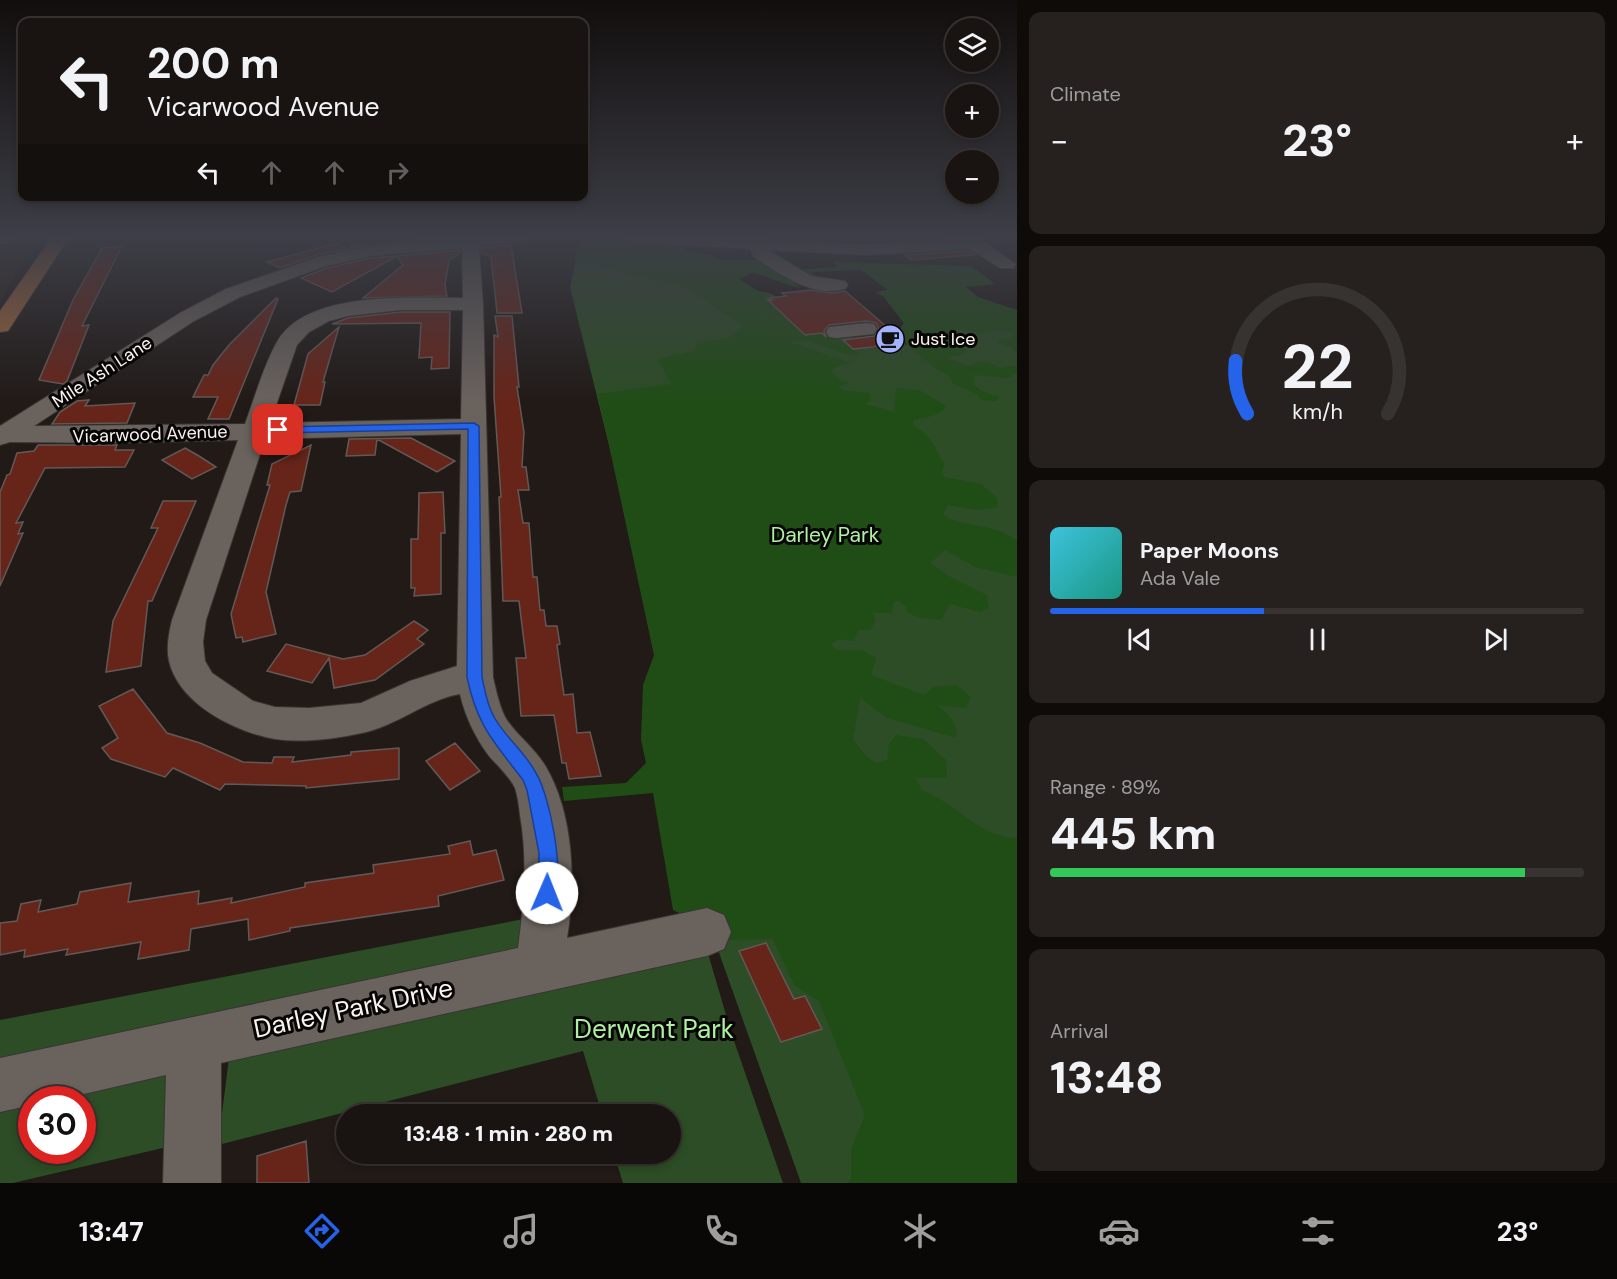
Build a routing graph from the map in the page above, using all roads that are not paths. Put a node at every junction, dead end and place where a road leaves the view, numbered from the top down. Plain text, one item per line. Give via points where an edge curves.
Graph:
1 (23, 292) edge
2 (237, 292) edge
3 (473, 292) edge
4 (473, 304) junction
5 (0, 326) edge
6 (866, 329) dead end
7 (837, 332) dead end
8 (474, 426) junction
9 (256, 431) junction
10 (3, 436) edge
11 (475, 677) junction
12 (707, 932) dead end
13 (542, 967) junction
14 (194, 1042) junction
15 (0, 1085) edge
16 (192, 1183) edge

1 - 5 main road
2 - 10 street, Mile Ash Lane via 165,331
3 - 4 street
4 - 8 street
4 - 9 street via 375,306 308,322 287,342
6 - 7 street
8 - 9 street, Vicarwood Avenue
8 - 11 street
9 - 10 street, Vicarwood Avenue
9 - 11 street via 189,620 187,662 199,683 242,713 275,723 309,724 363,718 447,682
11 - 13 street via 488,722 530,776 536,790 548,853
12 - 13 street, Darley Park Drive
13 - 14 street, Darley Park Drive
14 - 15 street, Darley Park Drive
14 - 16 street

